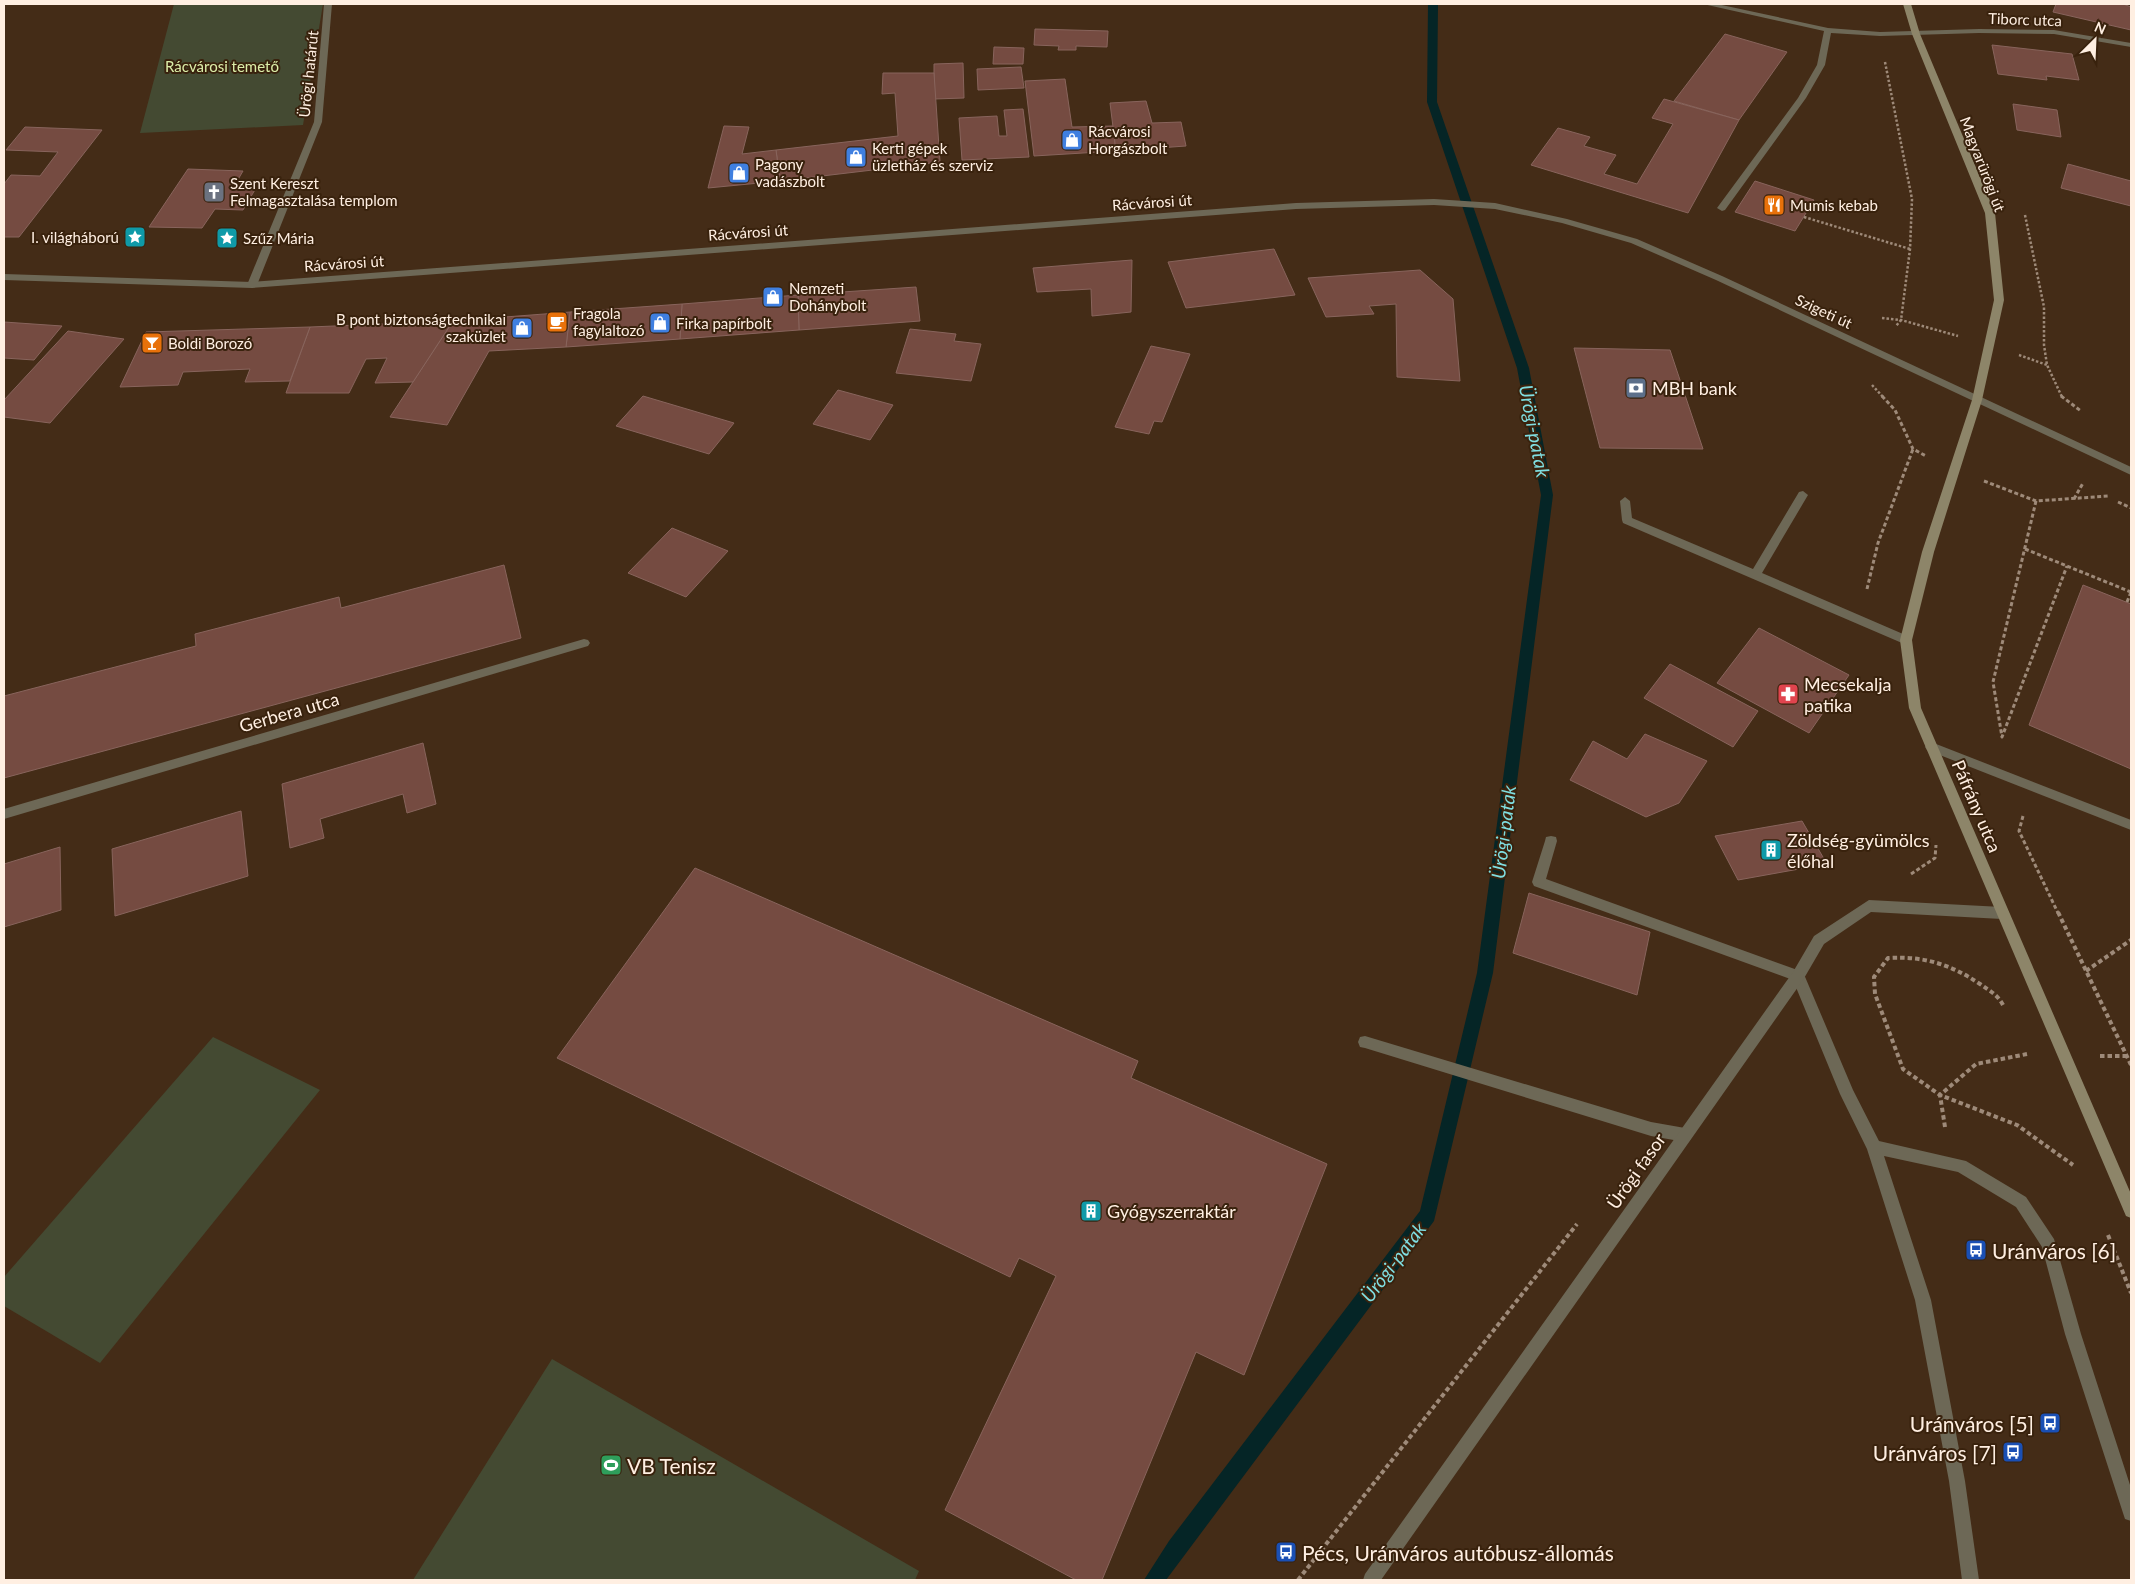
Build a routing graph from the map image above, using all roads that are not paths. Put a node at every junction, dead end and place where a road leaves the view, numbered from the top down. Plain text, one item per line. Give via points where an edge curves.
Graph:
1 (328, 4) edge
2 (1707, 4) edge
3 (1907, 4) edge
4 (1828, 30) junction
5 (1916, 34) junction
6 (2131, 45) edge
7 (1495, 206) joint
8 (1722, 208) dead end
9 (4, 277) edge
10 (252, 284) junction
11 (1977, 400) junction
12 (2131, 471) edge
13 (1802, 495) dead end
14 (1625, 501) dead end
15 (1755, 575) junction
16 (1906, 640) junction
17 (584, 643) dead end
18 (1931, 747) junction
19 (4, 814) edge
20 (2131, 825) edge
21 (1551, 841) dead end
22 (2002, 913) junction
23 (1798, 976) junction
24 (1366, 1042) dead end
25 (1686, 1135) junction
26 (1874, 1147) junction
27 (2131, 1211) edge
28 (2131, 1513) edge
29 (1371, 1580) edge
30 (1970, 1580) edge

1 - 10 street, Ürögi határút via 318,122
2 - 4 street, Tiborc utca
3 - 5 main road, Magyarürögi út
4 - 5 street, Tiborc utca
4 - 8 street via 1821,65 1802,98
5 - 6 street, Tiborc utca via 2054,32
5 - 11 main road, Magyarürögi út via 1990,213 1999,300
7 - 10 street, Rácvárosi út via 1434,202 1296,206
7 - 11 street, Szigeti út via 1634,241
9 - 10 street, Rácvárosi út
11 - 12 street, Szigeti út
11 - 16 main road, Páfrány utca via 1928,552
13 - 15 street
14 - 15 street via 1627,520
15 - 16 street
16 - 18 main road, Páfrány utca via 1915,708
17 - 19 street, Gerbera utca
18 - 20 street
18 - 22 main road, Páfrány utca
21 - 23 street via 1539,882
22 - 23 street, Ürögi fasor via 1869,906 1819,940
22 - 27 main road, Páfrány utca
23 - 25 street, Ürögi fasor
23 - 26 street via 1847,1094
24 - 25 street via 1651,1129
25 - 29 street, Ürögi fasor
26 - 28 street via 1961,1166 2021,1202 2049,1244 2073,1334
26 - 30 street via 1923,1300 1957,1481

